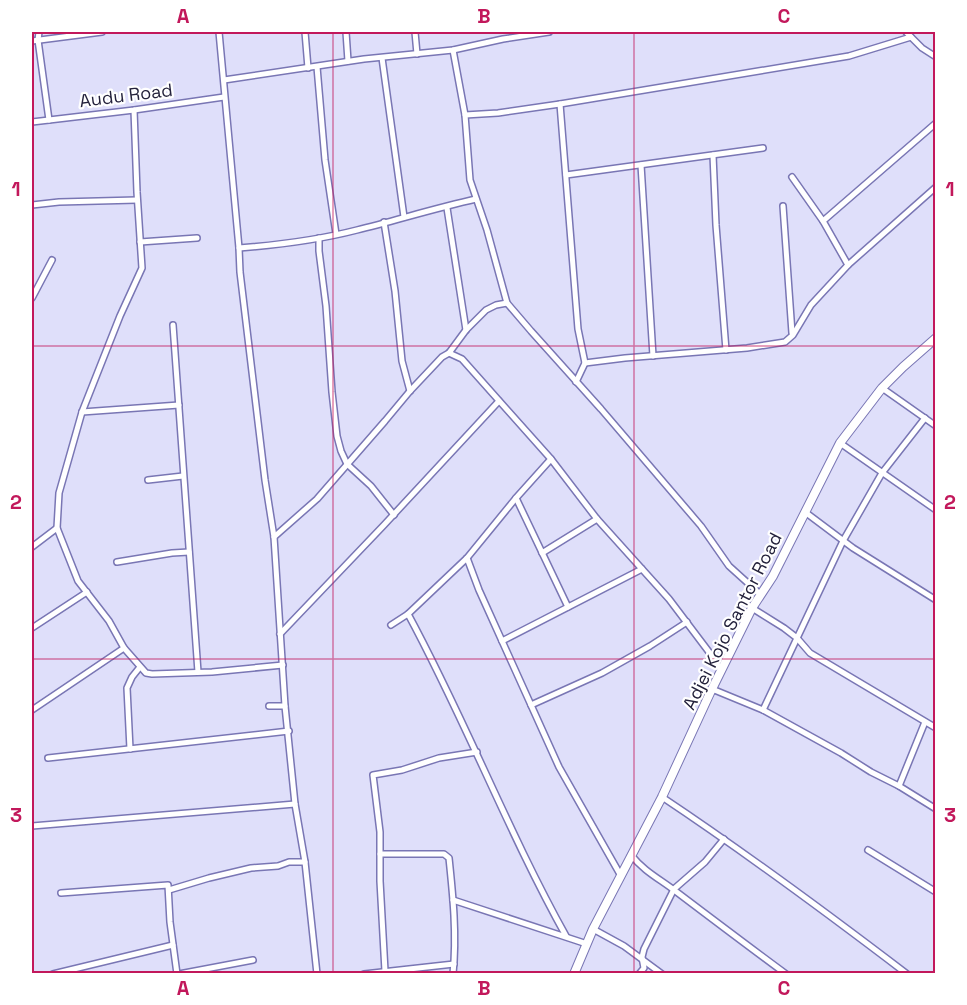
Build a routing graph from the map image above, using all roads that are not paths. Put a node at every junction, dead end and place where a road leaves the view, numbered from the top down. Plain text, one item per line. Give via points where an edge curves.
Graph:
1 (39, 32) edge
2 (102, 32) edge
3 (219, 32) edge
4 (305, 32) edge
5 (346, 32) edge
6 (415, 32) edge
7 (549, 32) edge
8 (906, 32) edge
9 (911, 37) junction
10 (35, 40) edge
11 (453, 50) junction
12 (417, 54) junction
13 (936, 57) edge
14 (382, 58) junction
15 (348, 61) junction
16 (317, 67) junction
17 (308, 68) junction
18 (224, 80) junction
19 (224, 97) junction
20 (560, 104) junction
21 (134, 110) junction
22 (465, 115) junction
23 (49, 120) junction
24 (32, 122) edge
25 (936, 123) edge
26 (764, 148) dead end
27 (713, 155) junction
28 (641, 165) junction
29 (566, 175) junction
30 (792, 177) dead end
31 (936, 187) edge
32 (477, 199) junction
33 (137, 200) junction
34 (32, 205) edge
35 (783, 206) dead end
36 (447, 208) dead end
37 (404, 217) junction
38 (823, 221) junction
39 (384, 222) junction
40 (336, 234) junction
41 (197, 238) dead end
42 (319, 238) junction
43 (140, 242) junction
44 (239, 248) junction
45 (52, 260) dead end
46 (848, 265) junction
47 (32, 298) edge
48 (507, 303) junction
49 (173, 325) dead end
50 (466, 330) junction
51 (793, 334) junction
52 (936, 338) edge
53 (726, 350) junction
54 (449, 353) junction
55 (653, 356) junction
56 (585, 363) junction
57 (576, 382) junction
58 (882, 388) junction
59 (410, 391) junction
60 (499, 401) junction
61 (179, 405) junction
62 (82, 412) junction
63 (925, 418) junction
64 (936, 426) edge
65 (840, 443) junction
66 (550, 459) junction
67 (347, 464) junction
68 (882, 473) junction
69 (183, 476) junction
70 (148, 480) dead end
71 (516, 498) junction
72 (936, 510) edge
73 (805, 512) junction
74 (394, 515) junction
75 (597, 519) junction
76 (57, 528) junction
77 (274, 537) junction
78 (843, 541) junction
79 (32, 547) edge
80 (189, 552) junction
81 (542, 553) junction
82 (467, 558) junction
83 (117, 562) dead end
84 (642, 569) junction
85 (87, 592) junction
86 (760, 594) junction
87 (936, 600) edge
88 (568, 607) junction
89 (752, 608) junction
90 (408, 614) junction
91 (687, 622) junction
92 (391, 625) dead end
93 (32, 628) edge
94 (280, 634) junction
95 (797, 638) junction
96 (502, 641) junction
97 (124, 648) junction
98 (283, 665) junction
99 (140, 667) junction
100 (721, 670) junction
101 (198, 672) junction
102 (712, 689) junction
103 (531, 705) junction
104 (269, 706) dead end
105 (285, 706) junction
106 (32, 710) edge
107 (763, 710) junction
108 (925, 722) junction
109 (936, 728) edge
110 (289, 731) junction
111 (130, 749) junction
112 (477, 752) junction
113 (48, 758) dead end
114 (899, 786) junction
115 (662, 797) junction
116 (296, 804) junction
117 (936, 809) edge
118 (32, 826) edge
119 (724, 838) junction
120 (867, 850) dead end
121 (380, 854) junction
122 (631, 855) junction
123 (304, 862) junction
124 (621, 876) junction
125 (674, 889) junction
126 (169, 890) junction
127 (936, 892) edge
128 (61, 893) dead end
129 (453, 900) junction
130 (593, 929) junction
131 (566, 936) junction
132 (587, 944) junction
133 (173, 945) junction
134 (253, 960) dead end
135 (643, 960) junction
136 (454, 964) junction
137 (386, 971) junction
138 (53, 974) edge
139 (178, 974) edge
140 (317, 974) edge
141 (364, 974) edge
142 (453, 974) edge
143 (574, 974) edge
144 (639, 974) edge
145 (662, 974) edge
146 (786, 974) edge
147 (907, 974) edge

1 - 10 street
2 - 10 street
3 - 18 street
4 - 17 street
5 - 15 street
6 - 12 street
7 - 11 street
8 - 9 street
9 - 13 street
9 - 20 street via 849,57
10 - 23 street
11 - 12 street
11 - 22 street
12 - 14 street
14 - 15 street
14 - 37 street
15 - 16 street
16 - 17 street
16 - 40 street
17 - 18 street
18 - 19 street
19 - 21 street, Audu Road
19 - 44 street
20 - 22 street
20 - 29 street
21 - 23 street, Audu Road
21 - 33 street
22 - 32 street via 470,180
23 - 24 street, Audu Road
25 - 38 street
26 - 27 street
27 - 28 street
27 - 53 street
28 - 29 street
28 - 55 street
29 - 56 street via 578,329
30 - 38 street
31 - 46 street
32 - 37 street
32 - 48 street
33 - 34 street
33 - 43 street
35 - 51 street
36 - 50 street
37 - 39 street
38 - 46 street
39 - 40 street
39 - 59 street via 402,361
40 - 42 street
41 - 43 street
42 - 44 street
42 - 67 street via 337,436
43 - 62 street via 142,268
44 - 77 street
45 - 47 street
46 - 51 street via 811,305
48 - 50 street via 486,310
48 - 57 street
49 - 61 street
50 - 54 street
51 - 53 street via 785,342
52 - 58 street, Adjei Kojo Santor Road
53 - 55 street
54 - 59 street
54 - 60 street via 462,359
55 - 56 street
56 - 57 street
57 - 86 street via 702,526 729,566
58 - 63 street
58 - 65 street, Adjei Kojo Santor Road
59 - 67 street
60 - 66 street
60 - 74 street
61 - 62 street
61 - 69 street
62 - 76 street via 58,493
63 - 64 street
63 - 68 street
65 - 68 street
65 - 73 street, Adjei Kojo Santor Road
66 - 71 street
66 - 75 street
67 - 74 street
67 - 77 street via 317,499
68 - 72 street
68 - 78 street
69 - 70 street
69 - 80 street
71 - 81 street
71 - 82 street
73 - 78 street
73 - 86 street, Adjei Kojo Santor Road
74 - 94 street
75 - 81 street
75 - 84 street
76 - 79 street
76 - 85 street via 75,576
77 - 94 street
78 - 87 street
78 - 95 street
80 - 83 street
80 - 101 street
81 - 88 street
82 - 90 street
82 - 96 street
84 - 88 street
84 - 91 street
85 - 93 street
85 - 97 street
86 - 89 street, Adjei Kojo Santor Road
88 - 96 street
89 - 95 street
89 - 100 street, Adjei Kojo Santor Road
90 - 92 street
90 - 112 street
91 - 100 street
91 - 103 street via 602,673
94 - 98 street
95 - 107 street
95 - 108 street via 810,653
96 - 103 street
97 - 99 street
97 - 106 street
98 - 101 street
98 - 105 street
99 - 101 street via 152,674
99 - 111 street via 127,688
100 - 102 street, Adjei Kojo Santor Road
102 - 107 street
102 - 115 street, Adjei Kojo Santor Road
103 - 124 street via 559,767
104 - 105 street
105 - 110 street
107 - 114 street
108 - 109 street
108 - 114 street
110 - 111 street
110 - 116 street
111 - 113 street
112 - 121 street via 373,775
112 - 131 street via 521,851
114 - 117 street
115 - 119 street
115 - 122 street, Adjei Kojo Santor Road
116 - 118 street
116 - 123 street
119 - 125 street via 705,862
119 - 147 street
120 - 127 street
121 - 129 street via 447,855
121 - 137 street
122 - 124 street, Adjei Kojo Santor Road
122 - 125 street via 641,867
123 - 126 street via 251,868
123 - 140 street
124 - 130 street, Adjei Kojo Santor Road
125 - 135 street via 644,949
125 - 146 street
126 - 128 street via 167,885
126 - 133 street
129 - 131 street
129 - 136 street
130 - 132 street, Adjei Kojo Santor Road
130 - 135 street
131 - 132 street
132 - 143 street, Adjei Kojo Santor Road
133 - 138 street
133 - 139 street
134 - 139 street
135 - 144 street via 644,968
135 - 145 street
136 - 137 street
136 - 142 street
137 - 141 street

